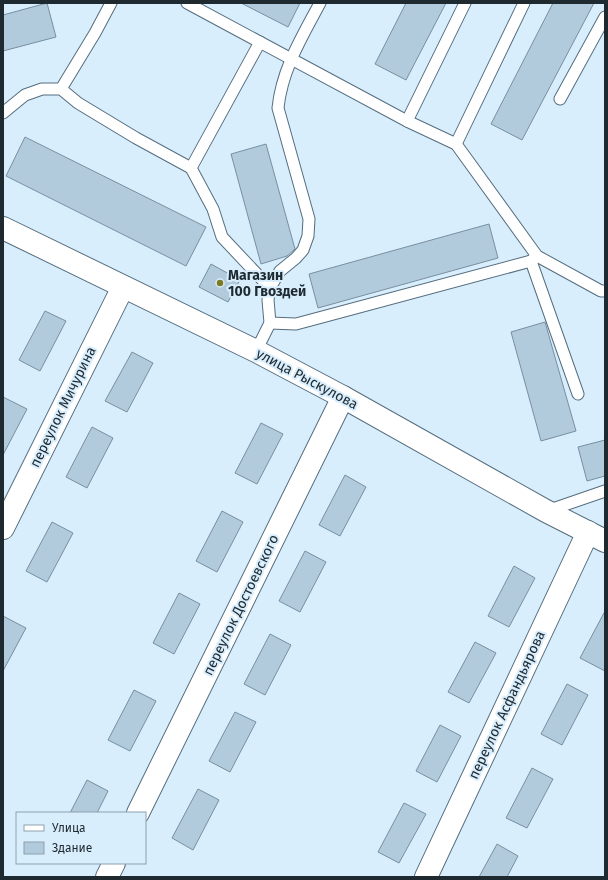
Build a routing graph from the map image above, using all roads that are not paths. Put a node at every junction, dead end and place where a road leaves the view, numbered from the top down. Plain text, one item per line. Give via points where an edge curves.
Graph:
1 (111, 3) edge
2 (187, 3) edge
3 (320, 3) edge
4 (465, 3) edge
5 (524, 3) edge
6 (605, 17) edge
7 (260, 42) junction
8 (290, 58) junction
9 (61, 89) junction
10 (560, 99) dead end
11 (3, 113) edge
12 (407, 121) junction
13 (456, 144) junction
14 (191, 168) junction
15 (3, 228) edge
16 (534, 258) junction
17 (123, 287) junction
18 (270, 288) junction
19 (605, 291) edge
20 (270, 322) junction
21 (256, 351) junction
22 (578, 394) dead end
23 (343, 397) junction
24 (605, 491) edge
25 (546, 511) junction
26 (3, 528) edge
27 (597, 537) edge
28 (138, 812) edge
29 (114, 864) edge
30 (107, 877) edge
31 (426, 877) edge

1 - 9 lane
2 - 7 lane
3 - 8 lane
4 - 12 lane
5 - 13 lane
6 - 10 lane
7 - 8 lane
7 - 14 lane
8 - 12 lane
8 - 18 lane via 279,93 278,108 309,219 308,236 303,250 280,271
9 - 11 lane via 42,89 25,95
9 - 14 lane via 78,103
12 - 13 lane
13 - 16 lane
14 - 18 lane via 213,209 222,237
15 - 17 street, улица Рыскулова
16 - 19 lane
16 - 20 lane via 296,324
16 - 22 lane
17 - 21 street, улица Рыскулова
17 - 26 street, переулок Мичурина
18 - 20 lane
20 - 21 lane
21 - 23 street, улица Рыскулова
23 - 25 street, улица Рыскулова
23 - 28 street, переулок Достоевского
24 - 25 lane
25 - 27 street, улица Рыскулова
27 - 31 street, переулок Асфандьярова
29 - 30 street

